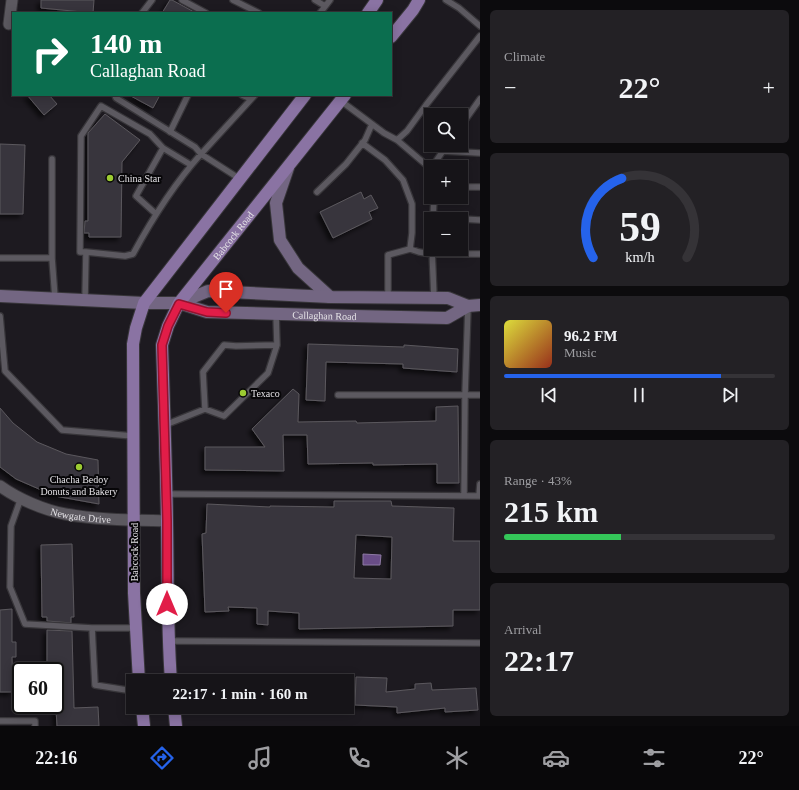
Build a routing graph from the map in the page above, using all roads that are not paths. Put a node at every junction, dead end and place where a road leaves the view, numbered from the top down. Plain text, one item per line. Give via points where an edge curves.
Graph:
1 (12, 0) edge
2 (152, 0) edge
3 (182, 0) edge
4 (315, 0) edge
5 (330, 0) edge
6 (377, 0) edge
7 (419, 0) edge
8 (236, 1) edge
9 (450, 1) edge
10 (325, 6) junction
11 (143, 12) edge
12 (204, 12) edge
13 (257, 12) edge
14 (321, 12) edge
15 (369, 12) edge
16 (9, 24) dead end
17 (480, 26) edge
18 (480, 36) edge
19 (392, 37) edge
20 (115, 96) edge
21 (188, 96) edge
22 (304, 96) edge
23 (253, 97) edge
24 (343, 98) edge
25 (480, 99) edge
26 (468, 116) edge
27 (372, 124) junction
28 (170, 132) junction
29 (398, 140) junction
30 (362, 143) junction
31 (163, 148) junction
32 (462, 152) edge
33 (480, 153) edge
34 (201, 154) junction
35 (52, 159) dead end
36 (424, 163) edge
37 (191, 165) junction
38 (288, 167) junction
39 (240, 180) junction
40 (468, 187) edge
41 (480, 187) edge
42 (317, 192) dead end
43 (156, 214) junction
44 (468, 219) edge
45 (480, 220) edge
46 (410, 249) junction
47 (86, 252) junction
48 (424, 252) edge
49 (468, 253) edge
50 (480, 254) edge
51 (432, 256) edge
52 (0, 258) edge
53 (52, 258) junction
54 (0, 296) edge
55 (330, 297) junction
56 (388, 297) junction
57 (55, 298) junction
58 (434, 298) junction
59 (86, 300) junction
60 (144, 303) junction
61 (179, 304) junction
62 (480, 305) edge
63 (468, 306) junction
64 (276, 314) junction
65 (0, 316) edge
66 (277, 345) junction
67 (338, 395) dead end
68 (465, 395) junction
69 (480, 396) edge
70 (205, 409) junction
71 (164, 426) junction
72 (134, 436) junction
73 (480, 484) edge
74 (0, 486) edge
75 (166, 494) junction
76 (464, 496) junction
77 (480, 496) edge
78 (21, 498) junction
79 (134, 520) junction
80 (167, 521) junction
81 (92, 628) junction
82 (136, 628) junction
83 (169, 641) junction
84 (480, 643) edge
85 (139, 674) edge
86 (171, 674) edge
87 (126, 690) edge
88 (143, 714) edge
89 (175, 714) edge
90 (0, 721) edge
91 (35, 726) edge
92 (144, 726) edge
93 (176, 726) edge

1 - 16 street
2 - 11 lane
3 - 12 lane
4 - 10 lane
5 - 10 lane
6 - 15 main road
7 - 19 main road
8 - 13 lane
9 - 17 lane
10 - 14 lane
18 - 29 lane via 408,131
20 - 28 lane
21 - 28 lane
22 - 39 main road, Babcock Road
23 - 34 lane
24 - 27 lane
24 - 38 main road, Babcock Road
25 - 26 lane
27 - 29 lane
27 - 30 lane
28 - 34 lane via 195,147
29 - 36 lane
30 - 42 lane via 346,164
30 - 46 lane via 385,160 403,180 412,204
31 - 37 lane
31 - 43 lane via 136,196
31 - 47 lane via 150,134 101,106 81,136 80,252
32 - 33 lane
34 - 37 lane
34 - 39 lane
35 - 53 lane
37 - 43 lane
38 - 55 main road via 276,203 280,240 298,268
38 - 61 main road, Babcock Road
39 - 60 main road, Babcock Road
40 - 41 lane
43 - 47 lane via 133,254 125,256
44 - 45 lane
46 - 48 lane
46 - 56 lane via 388,255
47 - 59 lane
49 - 50 lane
51 - 58 lane
52 - 53 lane
53 - 57 lane
54 - 57 main road, Callaghan Road
55 - 56 main road, Callaghan Road
55 - 61 main road, Callaghan Road via 208,291
56 - 58 main road, Callaghan Road
57 - 59 main road, Callaghan Road
58 - 63 main road, Callaghan Road via 448,298
59 - 60 main road, Callaghan Road
60 - 61 main road, Callaghan Road
60 - 72 main road, Babcock Road via 133,344
61 - 64 main road, Callaghan Road via 207,312
61 - 71 main road, Babcock Road via 162,345
62 - 63 main road, Callaghan Road
63 - 64 main road, Callaghan Road via 446,318
63 - 68 lane
64 - 66 lane
65 - 72 lane via 5,371 62,430
66 - 70 lane via 268,374 224,416
66 - 70 lane via 224,345 202,372
67 - 68 lane
68 - 69 lane
68 - 76 lane
70 - 71 lane
71 - 75 main road, Babcock Road
72 - 79 main road, Babcock Road
73 - 77 lane
74 - 78 street, Newgate Drive
75 - 76 lane
75 - 80 main road, Babcock Road
76 - 77 lane
78 - 79 street, Newgate Drive via 64,514
78 - 81 lane via 11,526 10,586 25,624
79 - 80 street, Newgate Drive
79 - 82 main road, Babcock Road
80 - 83 main road, Babcock Road
81 - 82 lane
81 - 87 lane via 95,685
82 - 85 main road, Babcock Road
83 - 84 lane
83 - 86 main road, Babcock Road
88 - 92 main road
89 - 93 main road
90 - 91 lane via 35,721

